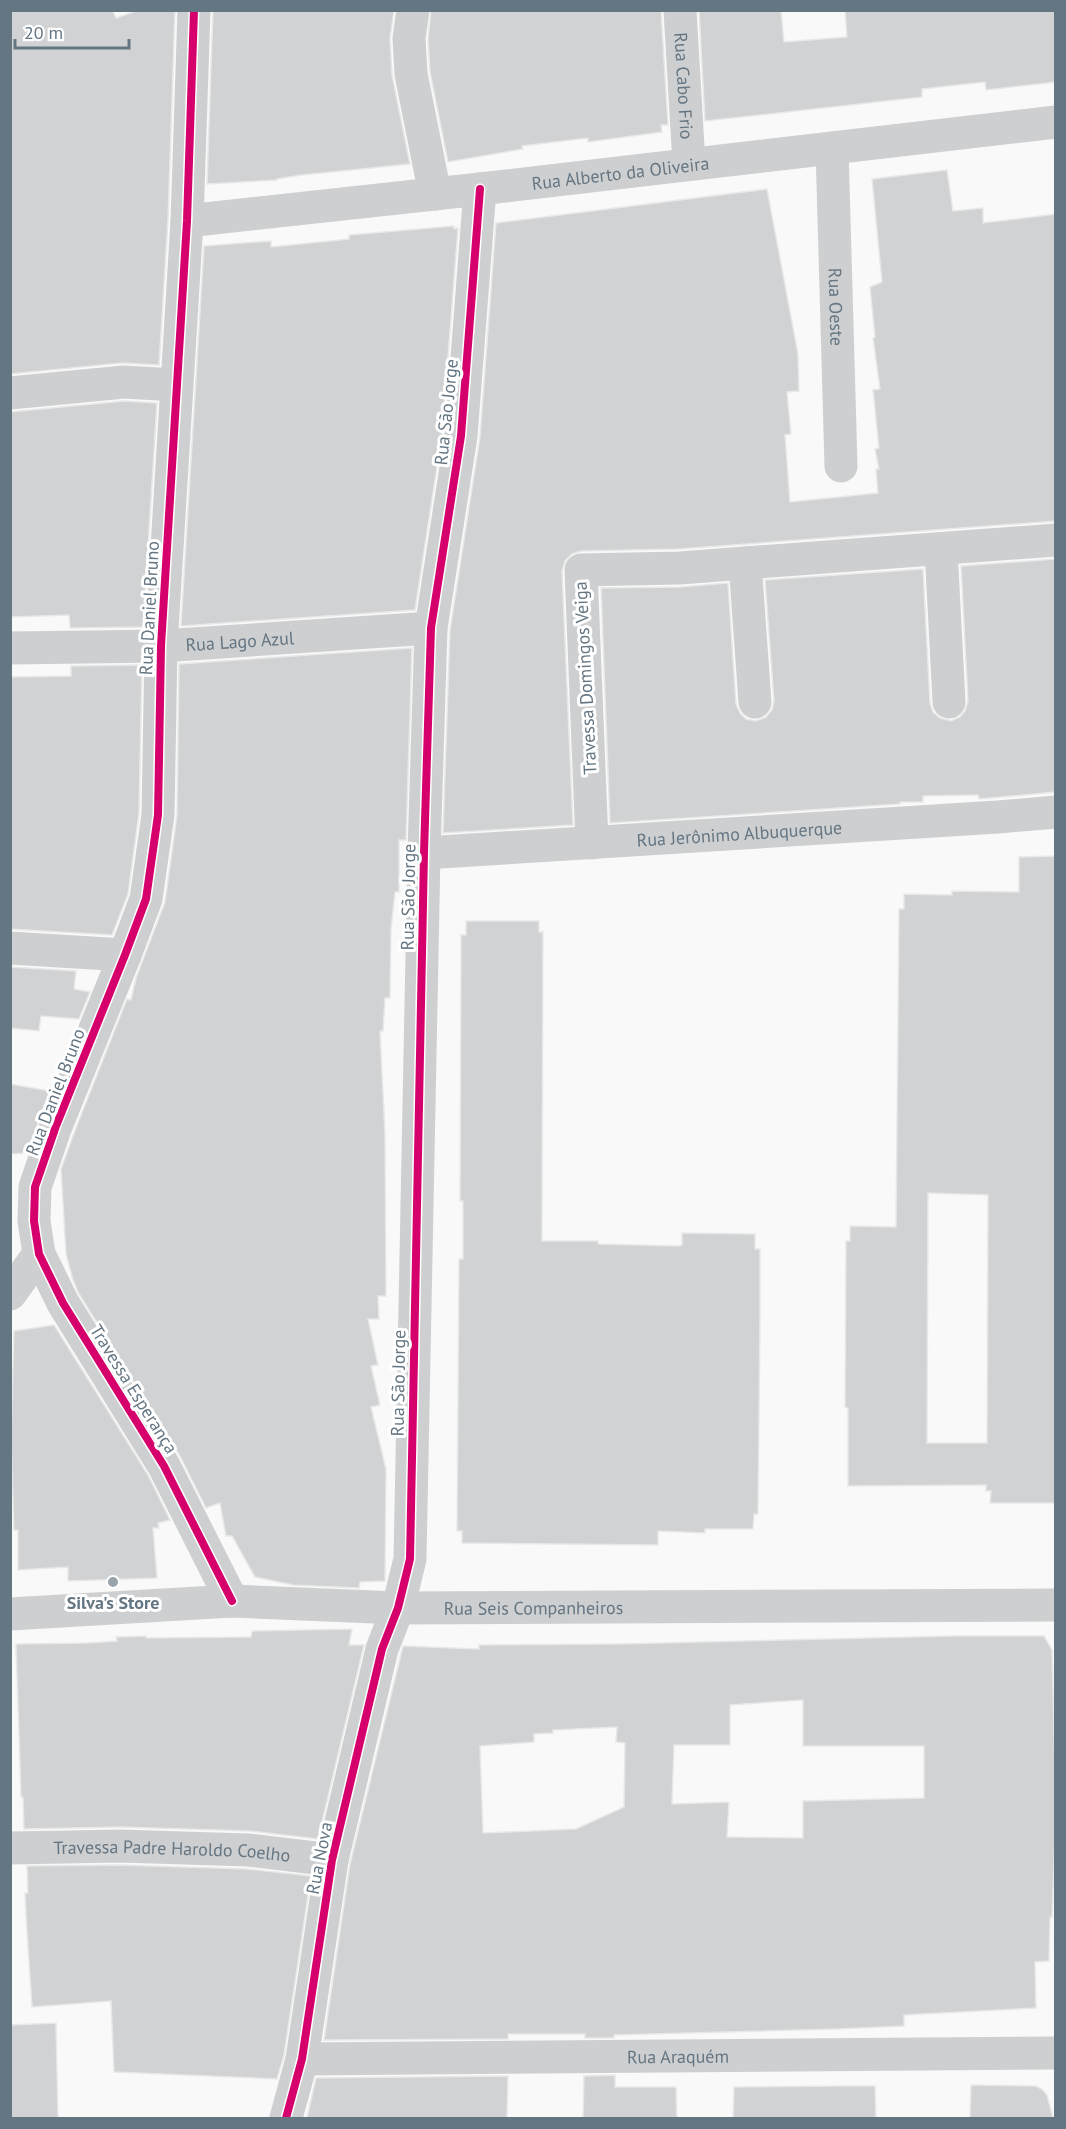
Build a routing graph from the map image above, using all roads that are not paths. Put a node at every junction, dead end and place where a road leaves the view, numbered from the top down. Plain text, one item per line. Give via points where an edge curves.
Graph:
1 (194, 10) edge
2 (413, 10) edge
3 (680, 10) edge
4 (1056, 122) edge
5 (832, 148) junction
6 (689, 164) junction
7 (480, 189) junction
8 (435, 194) junction
9 (187, 221) junction
10 (176, 385) junction
11 (10, 393) edge
12 (841, 466) dead end
13 (1056, 540) edge
14 (941, 549) junction
15 (745, 563) junction
16 (431, 628) junction
17 (161, 646) junction
18 (10, 648) edge
19 (755, 702) dead end
20 (949, 702) dead end
21 (1056, 812) edge
22 (592, 843) junction
23 (424, 853) junction
24 (10, 948) edge
25 (125, 955) junction
26 (23, 1186) edge
27 (39, 1254) junction
28 (10, 1294) edge
29 (232, 1601) junction
30 (1056, 1605) edge
31 (398, 1608) junction
32 (10, 1614) edge
33 (10, 1848) edge
34 (332, 1860) junction
35 (1056, 2053) edge
36 (302, 2059) junction
37 (285, 2117) edge

1 - 9 street, Rua Daniel Bruno
2 - 8 street via 409,38 411,74
3 - 6 street, Rua Cabo Frio
4 - 5 street, Rua Alberto da Oliveira
5 - 6 street, Rua Alberto da Oliveira
5 - 12 street, Rua Oeste
6 - 7 street, Rua Alberto da Oliveira
7 - 8 street, Rua Alberto da Oliveira
7 - 16 street, Rua São Jorge via 461,436
8 - 9 street, Rua Alberto da Oliveira
9 - 10 street, Rua Daniel Bruno
10 - 11 street via 124,382
10 - 17 street, Rua Daniel Bruno
13 - 14 street, Travessa Domingos Veiga
14 - 15 street, Travessa Domingos Veiga
14 - 20 street
15 - 19 street
15 - 22 street, Travessa Domingos Veiga via 580,570
16 - 17 street, Rua Lago Azul
16 - 23 street, Rua São Jorge
17 - 18 street, Rua Lago Azul
17 - 25 street, Rua Daniel Bruno via 158,815 146,898
21 - 22 street, Rua Jerônimo Albuquerque
22 - 23 street, Rua Jerônimo Albuquerque
23 - 31 street, Rua São Jorge via 410,1559
24 - 25 street
25 - 26 street, Rua Daniel Bruno via 56,1126
26 - 27 street, Travessa Esperança
27 - 28 street
27 - 29 street, Travessa Esperança via 63,1303 164,1466
29 - 31 street, Rua Seis Companheiros
29 - 32 street, Rua Seis Companheiros
30 - 31 street, Rua Seis Companheiros
31 - 34 street, Rua Nova via 382,1649
33 - 34 street, Travessa Padre Haroldo Coelho via 248,1850
34 - 36 street, Rua Nova
35 - 36 street, Rua Araquém
36 - 37 street, Rua Nova

